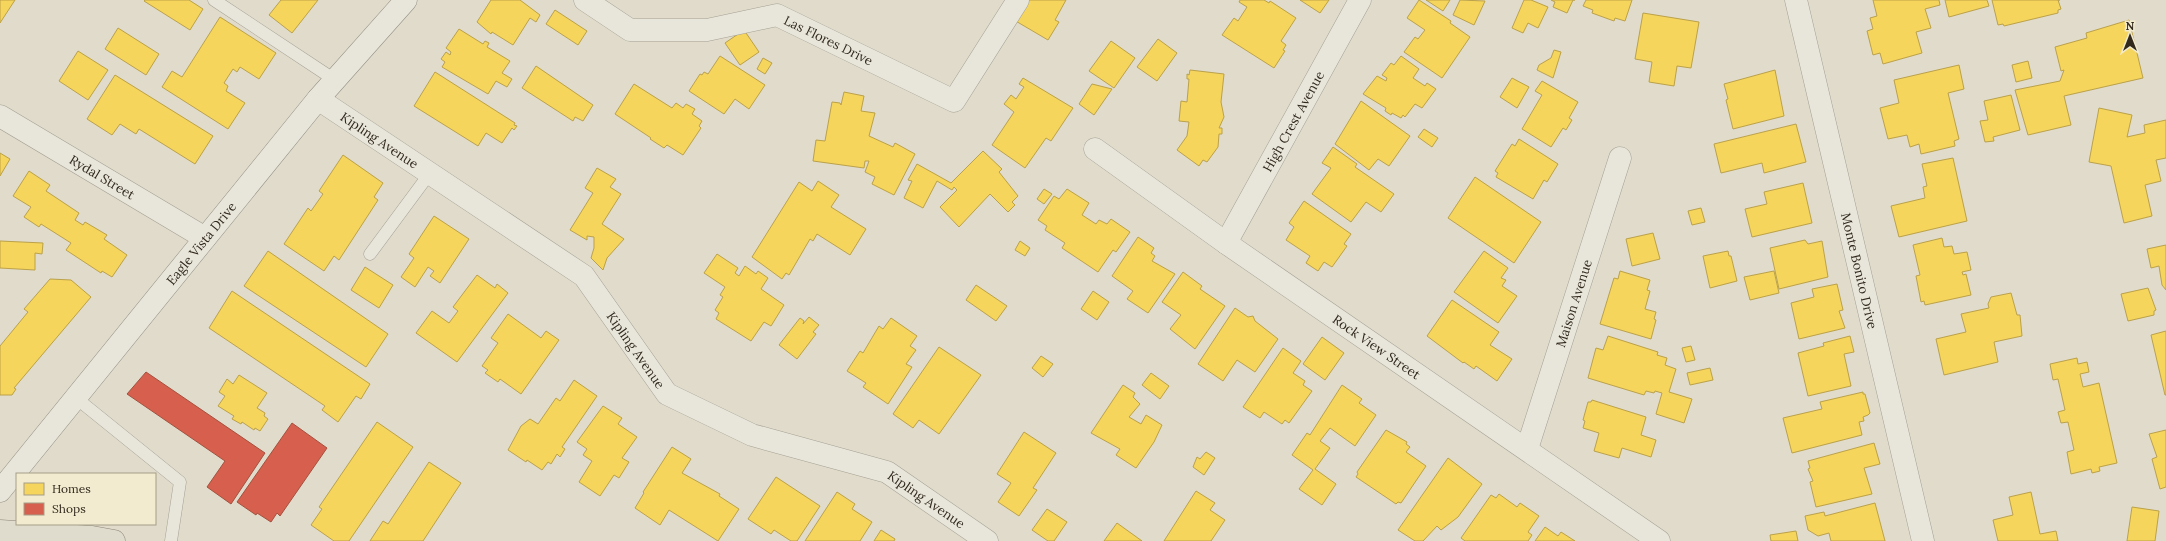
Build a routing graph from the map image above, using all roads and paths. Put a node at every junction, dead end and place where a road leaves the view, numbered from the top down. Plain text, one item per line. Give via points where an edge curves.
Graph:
1 (214, 0) edge
2 (406, 0) edge
3 (585, 0) edge
4 (1018, 0) edge
5 (1360, 0) edge
6 (1796, 0) edge
7 (335, 80) junction
8 (318, 99) junction
9 (0, 116) edge
10 (1096, 149) dead end
11 (1620, 158) dead end
12 (430, 173) junction
13 (205, 238) junction
14 (1226, 243) junction
15 (370, 254) dead end
16 (76, 398) junction
17 (1527, 449) junction
18 (0, 490) edge
19 (0, 531) edge
20 (114, 541) edge
21 (171, 541) edge
22 (987, 541) edge
23 (1659, 541) edge
24 (1923, 541) edge

1 - 7 lane
2 - 7 street, Eagle Vista Drive
3 - 4 street, Las Flores Drive via 630,30 707,30 777,15 954,101
5 - 14 street, High Crest Avenue
6 - 24 street, Monte Bonito Drive
7 - 8 street, Eagle Vista Drive
8 - 12 street, Kipling Avenue
8 - 13 street, Eagle Vista Drive
9 - 13 street, Rydal Street
10 - 14 street, Rock View Street
11 - 17 street, Maison Avenue
12 - 15 lane
12 - 22 street, Kipling Avenue via 584,276 667,394 752,436 887,472
13 - 16 street, Eagle Vista Drive
14 - 17 street, Rock View Street
16 - 18 street, Eagle Vista Drive
16 - 21 lane via 180,482
17 - 23 street, Rock View Street
19 - 20 main road via 92,537

